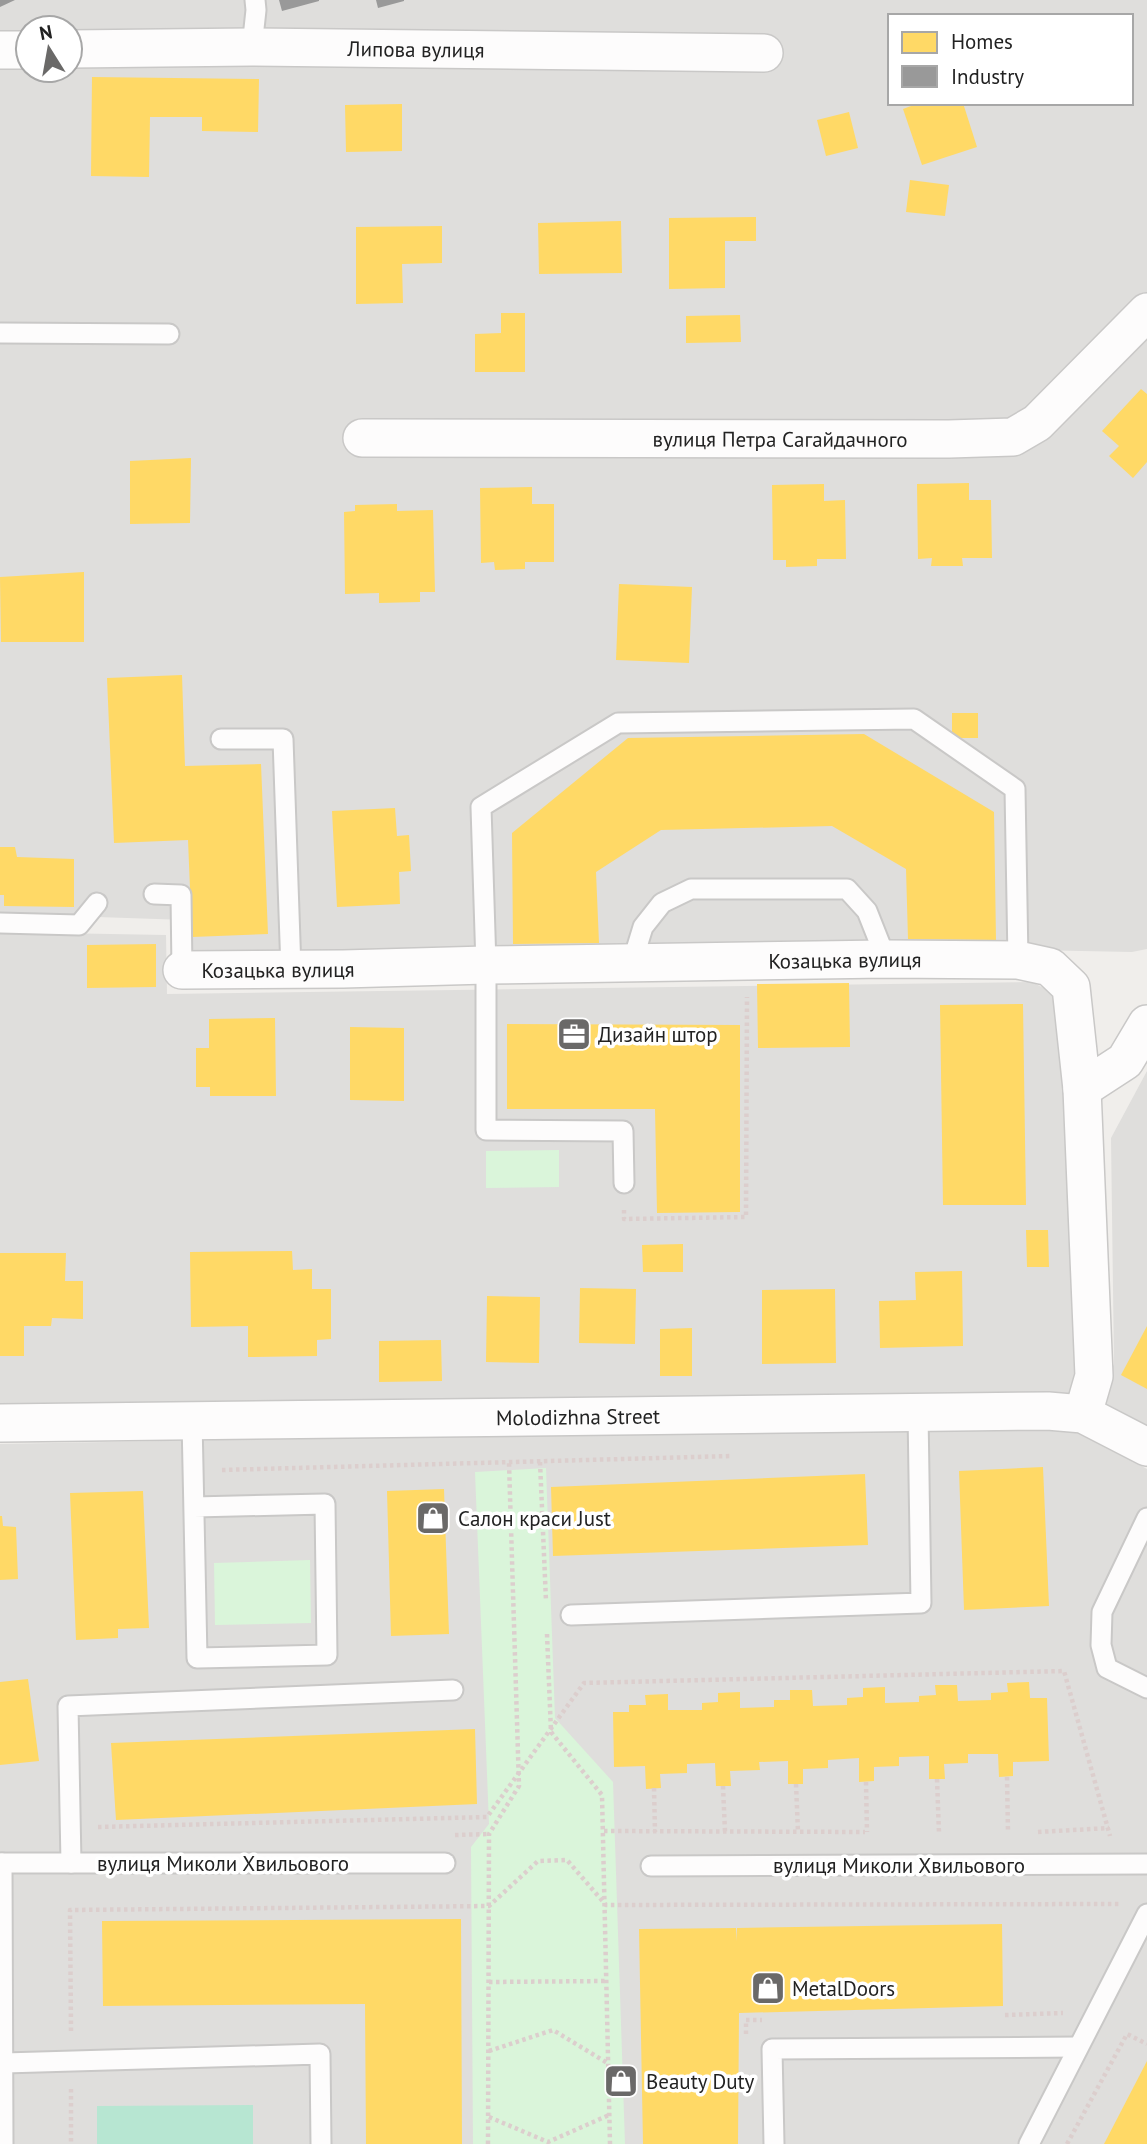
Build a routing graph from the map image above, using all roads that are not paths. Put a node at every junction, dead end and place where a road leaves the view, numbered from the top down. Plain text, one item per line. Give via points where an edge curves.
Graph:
1 (255, 0) edge
2 (253, 47) junction
3 (84, 49) edge
4 (764, 53) dead end
5 (1147, 312) edge
6 (0, 333) edge
7 (169, 334) dead end
8 (362, 438) dead end
9 (221, 739) dead end
10 (154, 894) dead end
11 (97, 903) dead end
12 (0, 923) edge
13 (886, 959) junction
14 (1018, 960) junction
15 (632, 963) junction
16 (486, 965) junction
17 (182, 970) joint
18 (290, 970) junction
19 (1147, 1024) edge
20 (1082, 1089) junction
21 (624, 1183) road end
22 (918, 1413) junction
23 (1083, 1414) junction
24 (192, 1420) junction
25 (0, 1423) edge
26 (1147, 1447) edge
27 (194, 1507) junction
28 (1147, 1518) edge
29 (571, 1615) dead end
30 (1147, 1688) edge
31 (453, 1690) dead end
32 (1, 1863) edge
33 (71, 1863) junction
34 (445, 1863) dead end
35 (1147, 1864) edge
36 (651, 1866) dead end
37 (1147, 1914) edge
38 (1077, 2047) junction
39 (4, 2063) junction
40 (3, 2144) edge
41 (321, 2144) edge
42 (774, 2144) edge
43 (1029, 2144) edge

1 - 2 lane
2 - 3 street, Липова вулиця
2 - 4 street, Липова вулиця
5 - 8 street, вулиця Петра Сагайдачного via 1037,424 1013,438
6 - 7 lane
9 - 18 lane via 284,739
10 - 17 lane via 181,895
11 - 12 lane via 79,925
13 - 14 street, Козацька вулиця
13 - 15 street, Козацька вулиця
13 - 15 lane via 867,911 846,889 691,888 662,903 643,927
14 - 16 lane via 1014,789 915,719 618,723 481,807
14 - 20 street, Козацька вулиця via 1050,967 1072,986
15 - 16 street, Козацька вулиця
16 - 18 street, Козацька вулиця
16 - 21 lane via 485,1130 623,1131
17 - 18 street, Козацька вулиця
19 - 20 street via 1125,1061
20 - 23 street, Козацька вулиця via 1094,1376
22 - 23 street, Molodizhna Street
22 - 24 street, Molodizhna Street
22 - 29 lane via 921,1603
23 - 26 street, Molodizhna Street
24 - 25 street, Molodizhna Street
24 - 27 lane
27 - 27 lane via 197,1658 327,1655 325,1504
28 - 30 lane via 1102,1612 1101,1645 1107,1668
31 - 33 lane via 68,1706
32 - 33 lane, вулиця Миколи Хвильового
32 - 39 lane
33 - 34 lane, вулиця Миколи Хвильового
35 - 36 lane, вулиця Миколи Хвильового
37 - 38 lane
38 - 42 lane via 772,2049
38 - 43 lane
39 - 40 lane
39 - 41 lane via 320,2054

